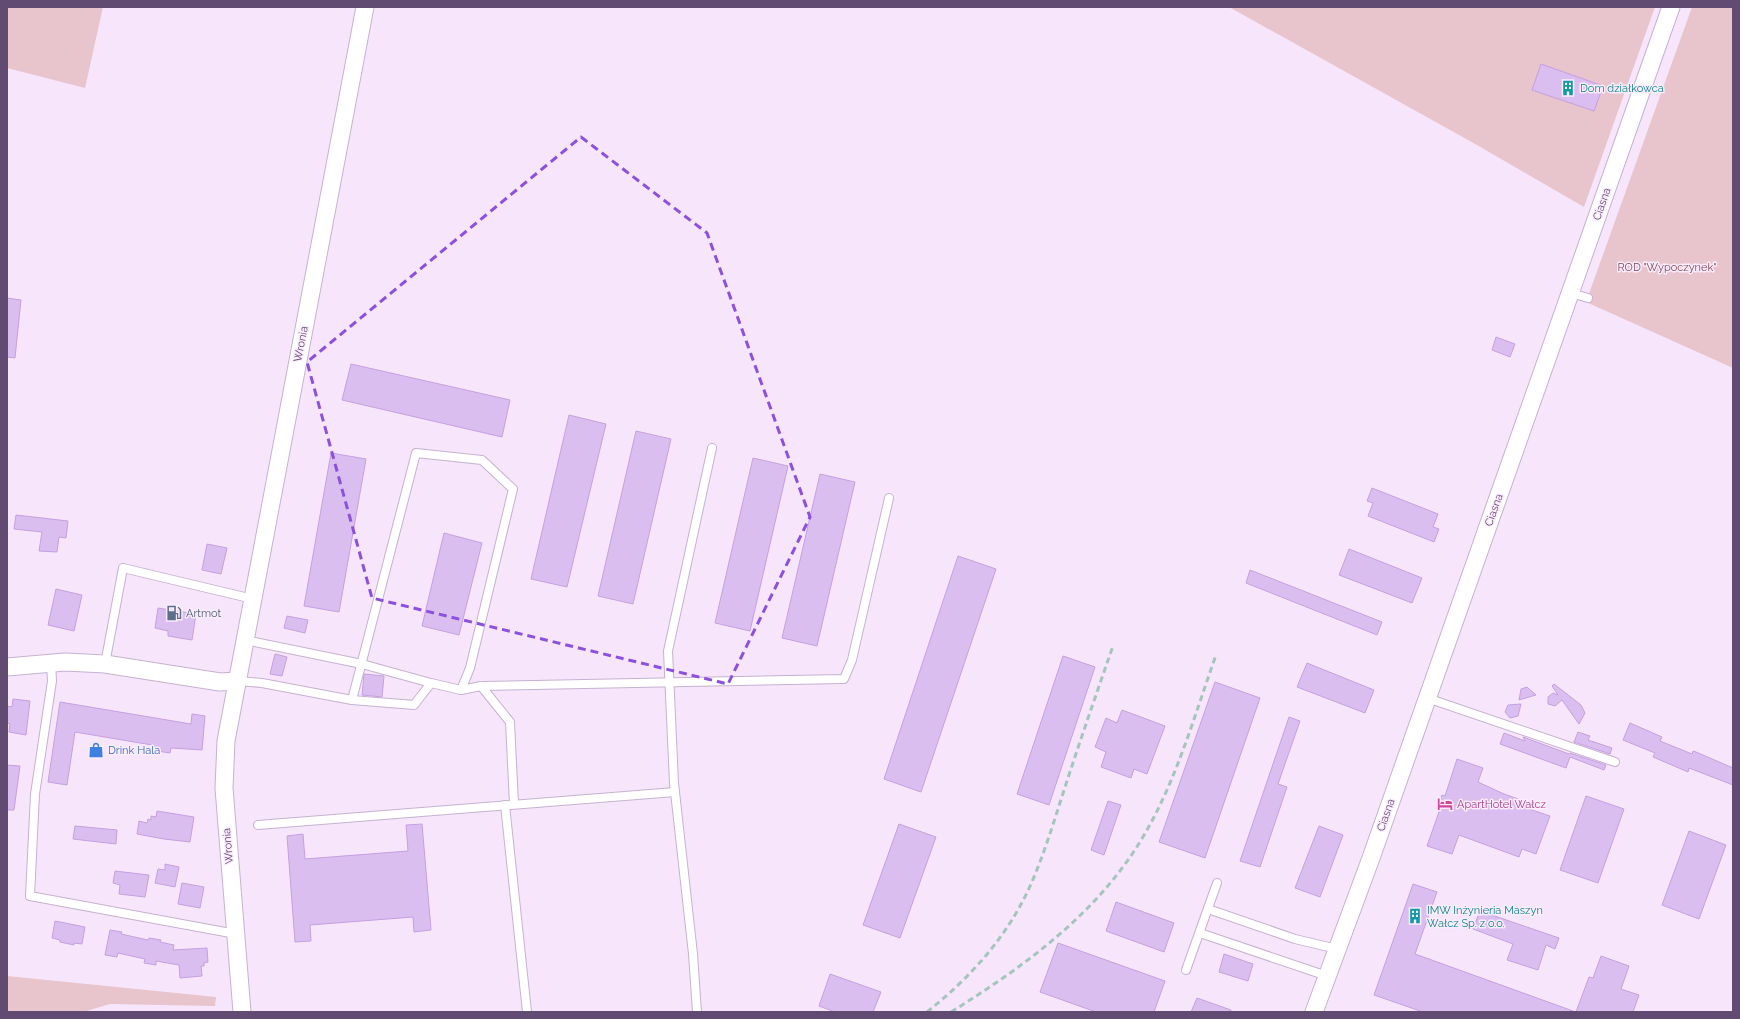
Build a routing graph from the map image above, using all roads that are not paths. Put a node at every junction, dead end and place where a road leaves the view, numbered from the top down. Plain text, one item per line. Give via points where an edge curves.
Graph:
1 (365, 7) edge
2 (1671, 7) edge
3 (1571, 293) junction
4 (1588, 298) dead end
5 (712, 448) dead end
6 (888, 498) dead end
7 (253, 599) junction
8 (245, 640) junction
9 (51, 663) junction
10 (105, 664) junction
11 (362, 664) junction
12 (7, 667) edge
13 (237, 681) junction
14 (668, 683) junction
15 (430, 684) junction
16 (481, 686) junction
17 (461, 690) junction
18 (1427, 698) junction
19 (352, 700) junction
20 (1615, 762) dead end
21 (675, 792) junction
22 (514, 804) junction
23 (505, 805) junction
24 (258, 826) dead end
25 (1217, 883) dead end
26 (1208, 909) junction
27 (1200, 933) junction
28 (236, 934) junction
29 (1337, 949) junction
30 (1186, 970) dead end
31 (1327, 976) junction
32 (242, 1012) edge
33 (527, 1012) edge
34 (697, 1012) edge
35 (1316, 1012) edge

1 - 7 street, Wronia
2 - 3 street, Ciasna
3 - 4 lane
3 - 18 street, Ciasna
5 - 14 lane via 668,651
6 - 14 lane via 852,660 844,679
7 - 8 street, Wronia
7 - 10 lane via 123,568
8 - 11 lane
8 - 13 street, Wronia
9 - 10 street
9 - 12 street
9 - 28 lane via 52,681 35,794 30,896
10 - 13 street via 220,682
11 - 15 lane
11 - 17 lane via 416,453 482,460 513,489 470,668
11 - 19 lane
13 - 19 lane
13 - 28 street, Wronia via 226,741 224,788
14 - 16 lane
14 - 21 lane
15 - 17 lane
15 - 19 lane via 414,705
16 - 17 lane
16 - 22 lane via 510,722
18 - 20 lane
18 - 29 street, Ciasna
21 - 22 lane
21 - 34 lane
22 - 23 lane
23 - 24 lane
23 - 33 lane
25 - 26 lane
26 - 27 lane
26 - 29 lane via 1295,939
27 - 30 lane
27 - 31 lane
28 - 32 street, Wronia
29 - 31 street, Ciasna
31 - 35 street, Ciasna

